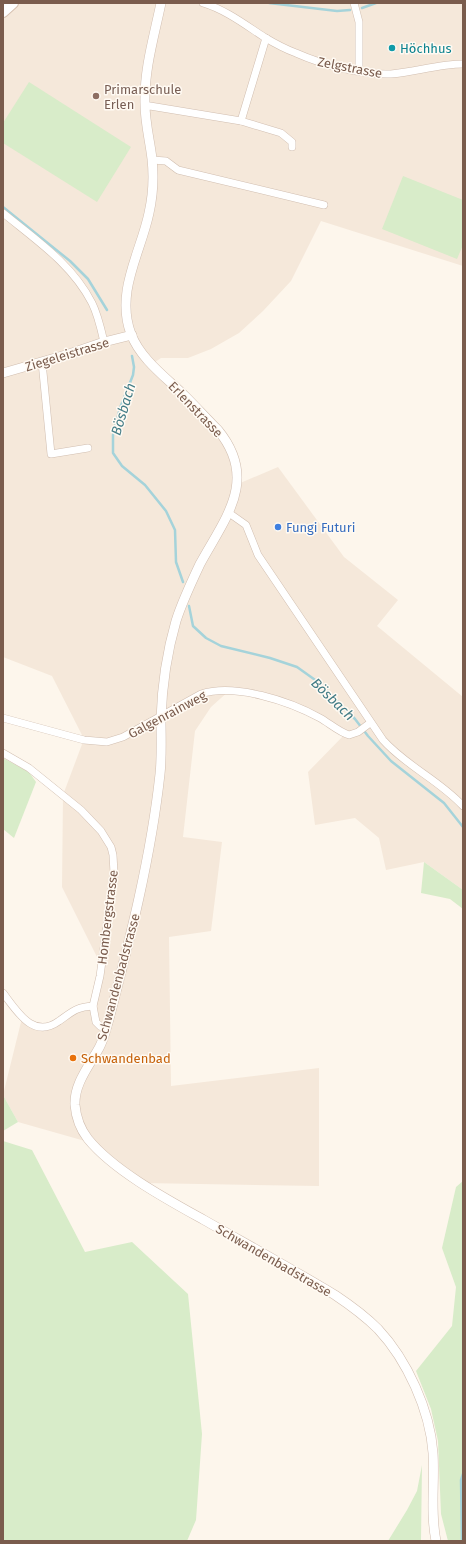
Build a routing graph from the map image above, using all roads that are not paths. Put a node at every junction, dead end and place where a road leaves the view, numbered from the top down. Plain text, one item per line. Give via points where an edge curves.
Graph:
1 (13, 3) edge
2 (161, 3) edge
3 (203, 3) edge
4 (354, 3) edge
5 (3, 12) edge
6 (266, 38) junction
7 (463, 64) edge
8 (359, 71) junction
9 (145, 107) junction
10 (241, 121) junction
11 (292, 147) dead end
12 (152, 160) junction
13 (324, 205) dead end
14 (3, 213) edge
15 (132, 335) junction
16 (104, 342) junction
17 (42, 362) junction
18 (3, 373) edge
19 (88, 448) dead end
20 (229, 513) junction
21 (161, 717) junction
22 (3, 718) edge
23 (368, 724) junction
24 (3, 753) edge
25 (463, 806) edge
26 (3, 993) edge
27 (92, 1006) junction
28 (106, 1029) junction
29 (436, 1541) edge

1 - 5 main road
2 - 9 street, Erlenstrasse via 146,69
3 - 6 street, Zelgstrasse via 224,11
4 - 8 street via 359,22
6 - 8 street, Zelgstrasse via 312,59
6 - 10 street
7 - 8 street, Zelgstrasse via 391,74
9 - 10 street
9 - 12 street, Erlenstrasse
10 - 11 street via 281,133 292,142
12 - 13 street via 166,161 178,170
12 - 15 street, Erlenstrasse via 151,206 128,285 127,318
14 - 16 street via 59,258 72,273 92,304
15 - 16 street, Ziegeleistrasse
15 - 20 street, Erlenstrasse via 143,355 227,442 238,479
16 - 17 street, Ziegeleistrasse
17 - 18 street, Ziegeleistrasse
17 - 19 street via 51,454
20 - 21 street, Schwandenbadstrasse via 194,576 177,620 169,651
20 - 23 street via 246,525 258,554
21 - 22 street, Galgenrainweg via 123,738 108,742 84,740
21 - 23 street, Galgenrainweg via 201,694 230,690 286,703 346,734 353,735
21 - 28 street, Schwandenbadstrasse via 161,773 150,846 119,984
23 - 25 street via 401,758 448,791
24 - 27 street, Hombergstrasse via 29,768 81,810 102,831 111,847 114,863 111,896 100,976
26 - 27 street via 22,1018 39,1027 54,1025 77,1008
27 - 28 street via 96,1022
28 - 29 street, Schwandenbadstrasse via 100,1046 82,1078 75,1101 80,1124 87,1137 110,1159 143,1183 335,1295 378,1329 402,1361 428,1426 433,1453

